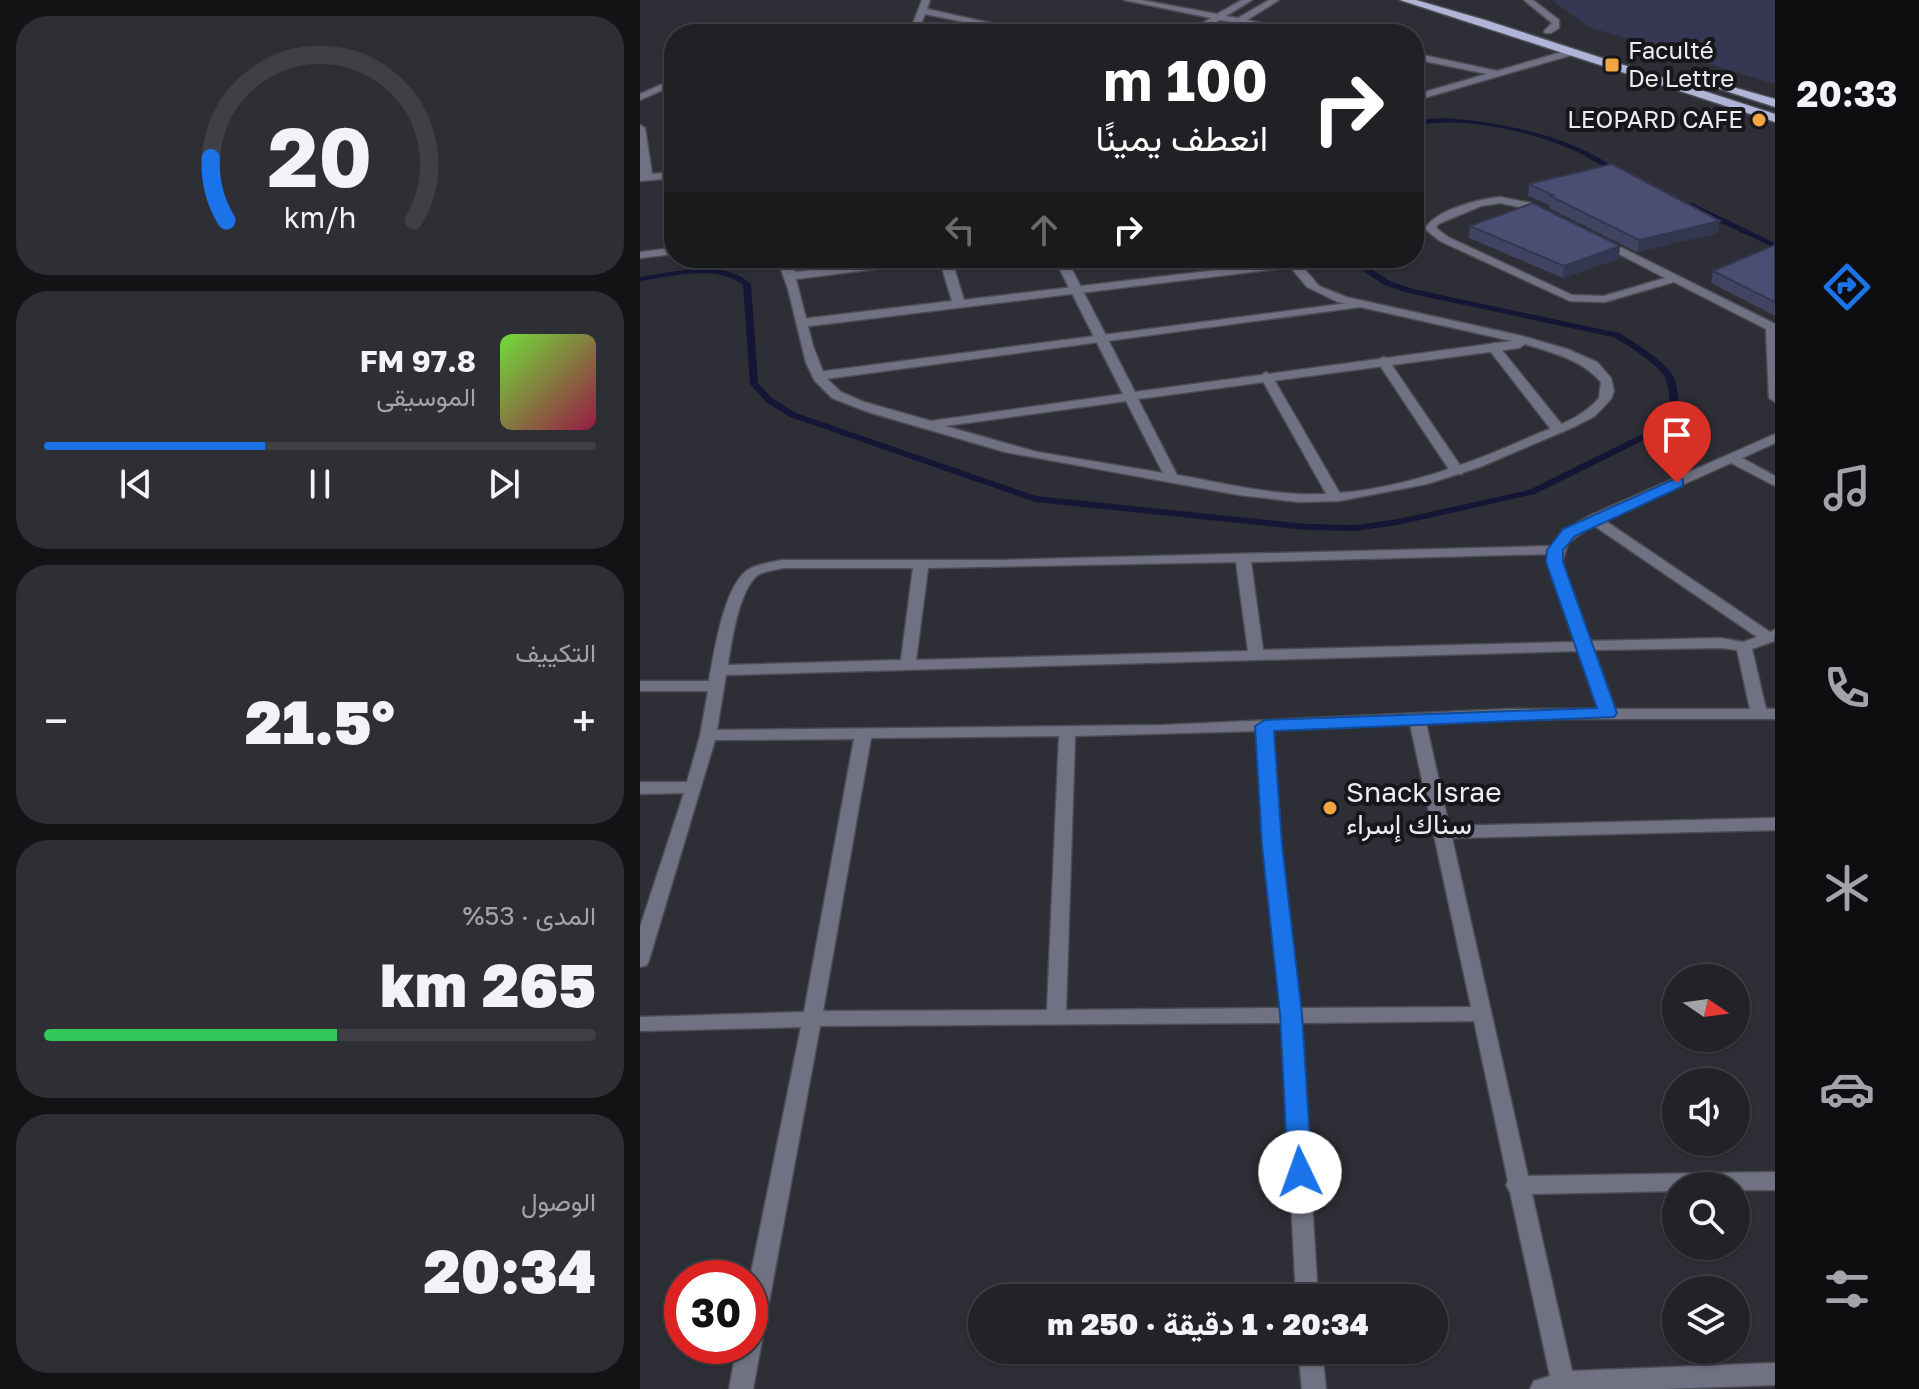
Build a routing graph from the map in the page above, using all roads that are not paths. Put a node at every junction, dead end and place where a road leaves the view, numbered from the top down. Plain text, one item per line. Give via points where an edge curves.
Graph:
1 (926, 0) edge
2 (1128, 0) edge
3 (1248, 0) edge
4 (1275, 0) edge
5 (1405, 0) edge
6 (1448, 0) edge
7 (1528, 0) edge
8 (922, 11) junction
9 (1220, 16) junction
10 (1241, 20) junction
11 (917, 24) edge
12 (986, 24) edge
13 (1206, 24) edge
14 (1234, 24) edge
15 (1260, 24) edge
16 (1548, 31) junction
17 (1572, 52) junction
18 (1424, 58) edge
19 (1656, 65) dead end
20 (1670, 70) dead end
21 (1499, 74) junction
22 (664, 86) edge
23 (1424, 95) edge
24 (640, 97) edge
25 (1775, 103) edge
26 (1775, 118) edge
27 (640, 128) edge
28 (664, 176) edge
29 (644, 178) edge
30 (1564, 223) edge
31 (1592, 236) edge
32 (664, 252) edge
33 (640, 255) edge
34 (787, 268) edge
35 (857, 268) edge
36 (948, 268) edge
37 (1065, 268) edge
38 (1239, 268) edge
39 (1296, 268) edge
40 (791, 276) junction
41 (1676, 278) junction
42 (1075, 290) junction
43 (959, 304) junction
44 (1356, 305) junction
45 (802, 323) junction
46 (1773, 328) edge
47 (1100, 340) junction
48 (1533, 342) junction
49 (1493, 347) junction
50 (1383, 361) junction
51 (818, 376) junction
52 (1266, 376) junction
53 (1130, 395) junction
54 (1775, 398) edge
55 (929, 425) junction
56 (1558, 429) junction
57 (1775, 438) edge
58 (1733, 458) junction
59 (1457, 471) junction
60 (1172, 478) junction
61 (1775, 482) edge
62 (1335, 497) junction
63 (1594, 519) junction
64 (1555, 550) junction
65 (1243, 559) junction
66 (921, 564) junction
67 (1772, 637) edge
68 (1583, 646) junction
69 (1744, 647) junction
70 (1256, 656) junction
71 (908, 665) junction
72 (717, 678) junction
73 (640, 686) edge
74 (1608, 713) junction
75 (1767, 714) edge
76 (1417, 719) junction
77 (1265, 726) junction
78 (1067, 731) junction
79 (863, 734) junction
80 (708, 735) junction
81 (692, 787) junction
82 (640, 788) edge
83 (1775, 824) edge
84 (1444, 832) junction
85 (640, 960) edge
86 (1291, 1014) junction
87 (1480, 1014) junction
88 (1056, 1018) junction
89 (812, 1019) junction
90 (640, 1024) edge
91 (1775, 1181) edge
92 (1517, 1185) junction
93 (765, 1260) edge
94 (1306, 1284) edge
95 (746, 1364) edge
96 (1311, 1364) edge
97 (1775, 1374) edge
98 (1552, 1386) edge
99 (741, 1389) edge
100 (1314, 1389) edge

1 - 8 street
2 - 9 street
3 - 9 street
4 - 10 street
5 - 17 main road
6 - 16 main road
7 - 16 street via 1556,22
8 - 11 street
8 - 12 street
9 - 10 street
9 - 13 street
10 - 14 street
10 - 15 street
16 - 19 main road
17 - 21 street
17 - 26 main road
18 - 21 street
20 - 25 main road
21 - 23 street
22 - 24 street
27 - 29 street
28 - 29 street
30 - 41 street via 1522,202 1501,198 1430,226 1444,239 1570,298 1605,299
31 - 41 street
32 - 33 street
34 - 40 street
35 - 40 street
36 - 43 street
37 - 42 street
38 - 42 street
39 - 44 street via 1317,289
40 - 45 street
41 - 46 street
42 - 43 street
42 - 47 street
43 - 45 street
44 - 47 street
44 - 48 street
45 - 51 street
46 - 54 street
47 - 51 street
47 - 53 street
48 - 49 street
48 - 56 street via 1593,364 1608,385 1607,396 1596,409
49 - 50 street
49 - 56 street
50 - 52 street
50 - 59 street
51 - 55 street via 836,394
52 - 53 street
52 - 62 street
53 - 55 street
53 - 60 street
55 - 60 street via 1040,457
56 - 59 street
57 - 58 street
58 - 61 street
58 - 63 street
59 - 62 street via 1398,488
60 - 62 street via 1290,497
63 - 64 street via 1569,532
63 - 67 street
64 - 65 street
64 - 68 street
65 - 66 street
65 - 70 street
66 - 71 street
66 - 72 street via 782,564 753,572 737,594
67 - 69 street
68 - 69 street
68 - 70 street
68 - 74 street
69 - 75 street
70 - 71 street
71 - 72 street
72 - 73 street
72 - 80 street
74 - 75 street
74 - 76 street
76 - 77 street
76 - 84 street
77 - 78 street
77 - 86 street
78 - 79 street
78 - 88 street
79 - 80 street
79 - 89 street
80 - 81 street
81 - 82 street
81 - 85 street
83 - 84 street
84 - 87 street
86 - 87 street
86 - 88 street
86 - 94 street
87 - 92 street
88 - 89 street
89 - 90 street
89 - 93 street
91 - 92 street
92 - 98 street
95 - 99 street
96 - 100 street
97 - 98 street

